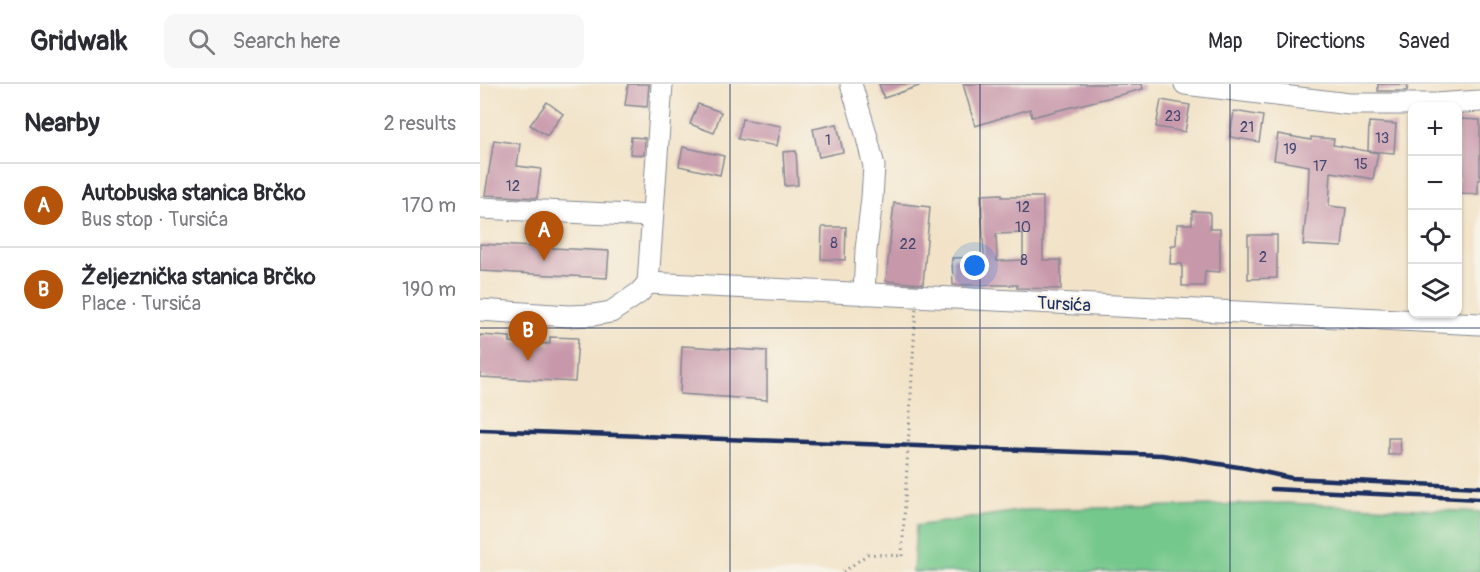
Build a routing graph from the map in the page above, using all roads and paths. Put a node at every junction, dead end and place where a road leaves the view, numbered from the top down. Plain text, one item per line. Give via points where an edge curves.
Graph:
1 (662, 84) edge
2 (851, 84) edge
3 (1185, 84) edge
4 (1480, 101) edge
5 (480, 208) edge
6 (652, 216) junction
7 (648, 283) junction
8 (864, 294) junction
9 (916, 304) dead end
10 (480, 310) edge
11 (1480, 324) edge
12 (843, 572) edge

1 - 6 street
2 - 8 street via 873,166
3 - 4 street via 1349,104
5 - 6 street
6 - 7 street
7 - 8 street, Tursića
7 - 10 street via 611,312 593,315
8 - 11 street, Tursića
9 - 12 path, bridge via 902,556 868,554

